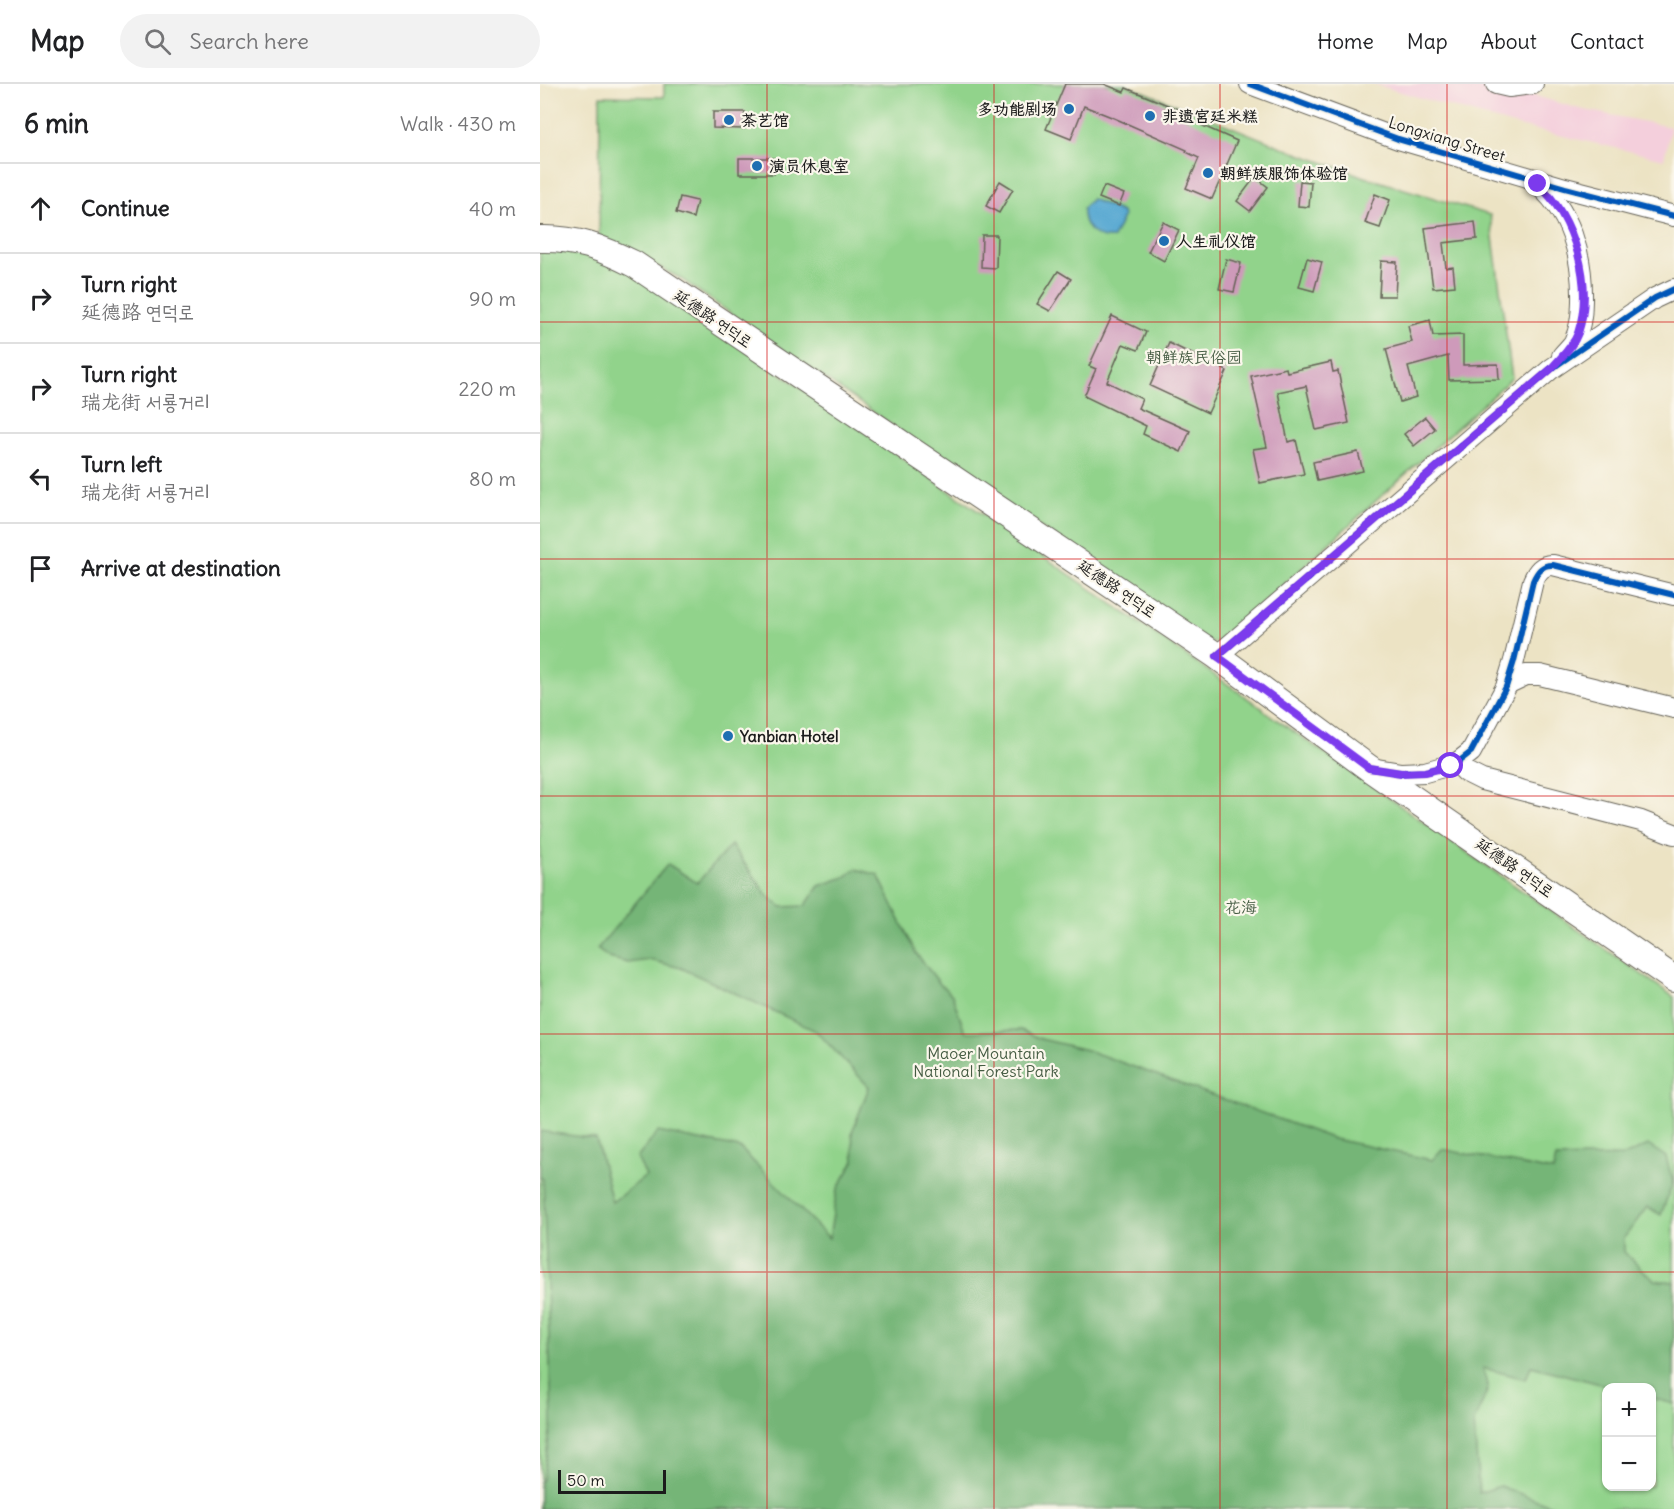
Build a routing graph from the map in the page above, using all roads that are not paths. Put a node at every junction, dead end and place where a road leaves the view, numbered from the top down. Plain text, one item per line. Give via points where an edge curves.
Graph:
1 (1250, 84) edge
2 (1496, 84) edge
3 (1533, 84) edge
4 (1527, 176) junction
5 (1674, 216) edge
6 (540, 239) edge
7 (1674, 289) edge
8 (1551, 369) junction
9 (1674, 595) edge
10 (1217, 656) junction
11 (1507, 684) junction
12 (1674, 708) edge
13 (1457, 763) junction
14 (1369, 768) junction
15 (1674, 834) edge
16 (1674, 979) edge

1 - 4 street, Longxiang Street via 1398,139
2 - 3 street
4 - 5 street, Longxiang Street
4 - 8 street via 1549,194 1566,221 1582,277 1578,332 1573,344
6 - 10 main road, 延德路 연덕로 via 576,241 634,264
7 - 8 street
8 - 10 street
9 - 11 street via 1553,565 1542,567 1533,581
10 - 14 main road, 延德路 연덕로
11 - 12 street via 1526,675 1539,675
11 - 13 street via 1471,752
13 - 14 street via 1425,772
13 - 15 street via 1482,780 1641,821
14 - 16 main road, 延德路 연덕로

